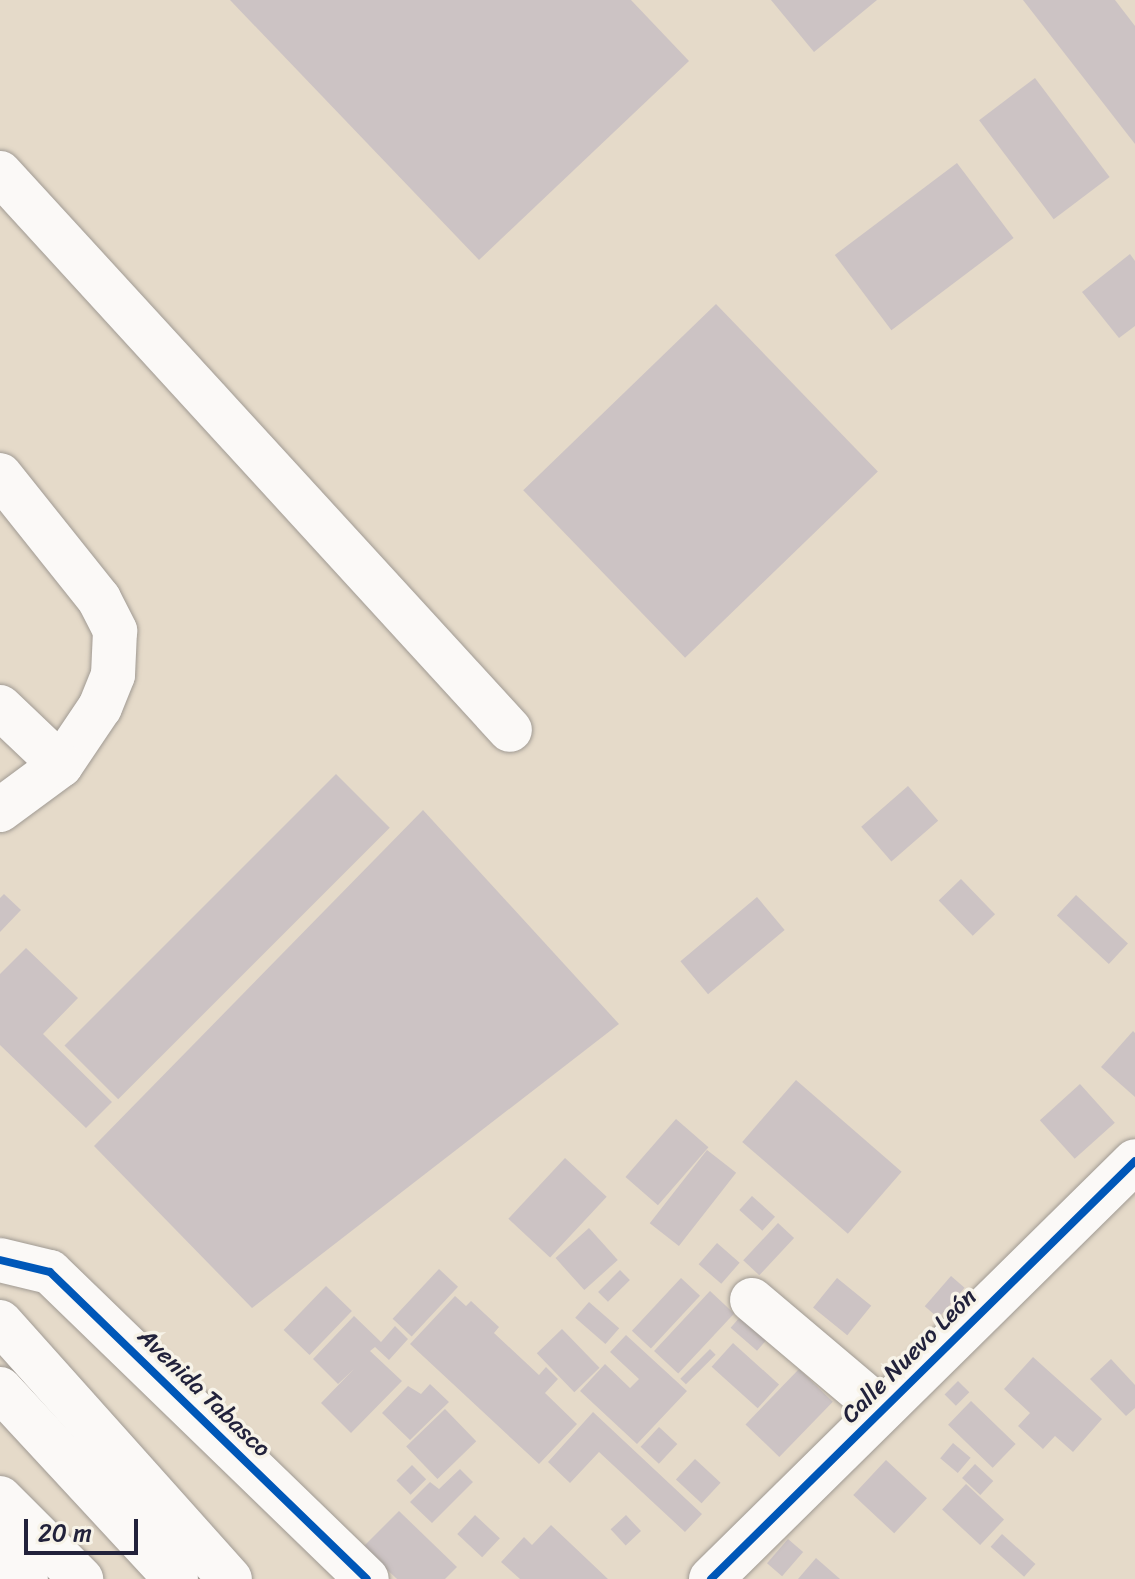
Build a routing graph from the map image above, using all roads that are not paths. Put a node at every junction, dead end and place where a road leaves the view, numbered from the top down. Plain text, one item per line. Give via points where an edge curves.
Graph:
1 (0, 173) edge
2 (0, 475) edge
3 (0, 707) edge
4 (510, 730) dead end
5 (61, 765) junction
6 (0, 810) edge
7 (1135, 1161) edge
8 (0, 1260) edge
9 (752, 1300) dead end
10 (0, 1322) edge
11 (9, 1399) edge
12 (882, 1410) junction
13 (0, 1498) edge
14 (0, 1551) edge
15 (26, 1579) edge
16 (81, 1579) edge
17 (176, 1579) edge
18 (230, 1579) edge
19 (367, 1579) edge
20 (711, 1579) edge

1 - 4 main road
2 - 5 main road via 99,599 115,631 113,675 100,707
3 - 5 main road
5 - 6 main road
7 - 12 main road, Calle Nuevo León
8 - 19 main road, Avenida Tabasco via 50,1272
9 - 12 main road
10 - 18 main road
11 - 17 main road
12 - 20 main road, Calle Nuevo León
13 - 16 main road
14 - 15 main road

